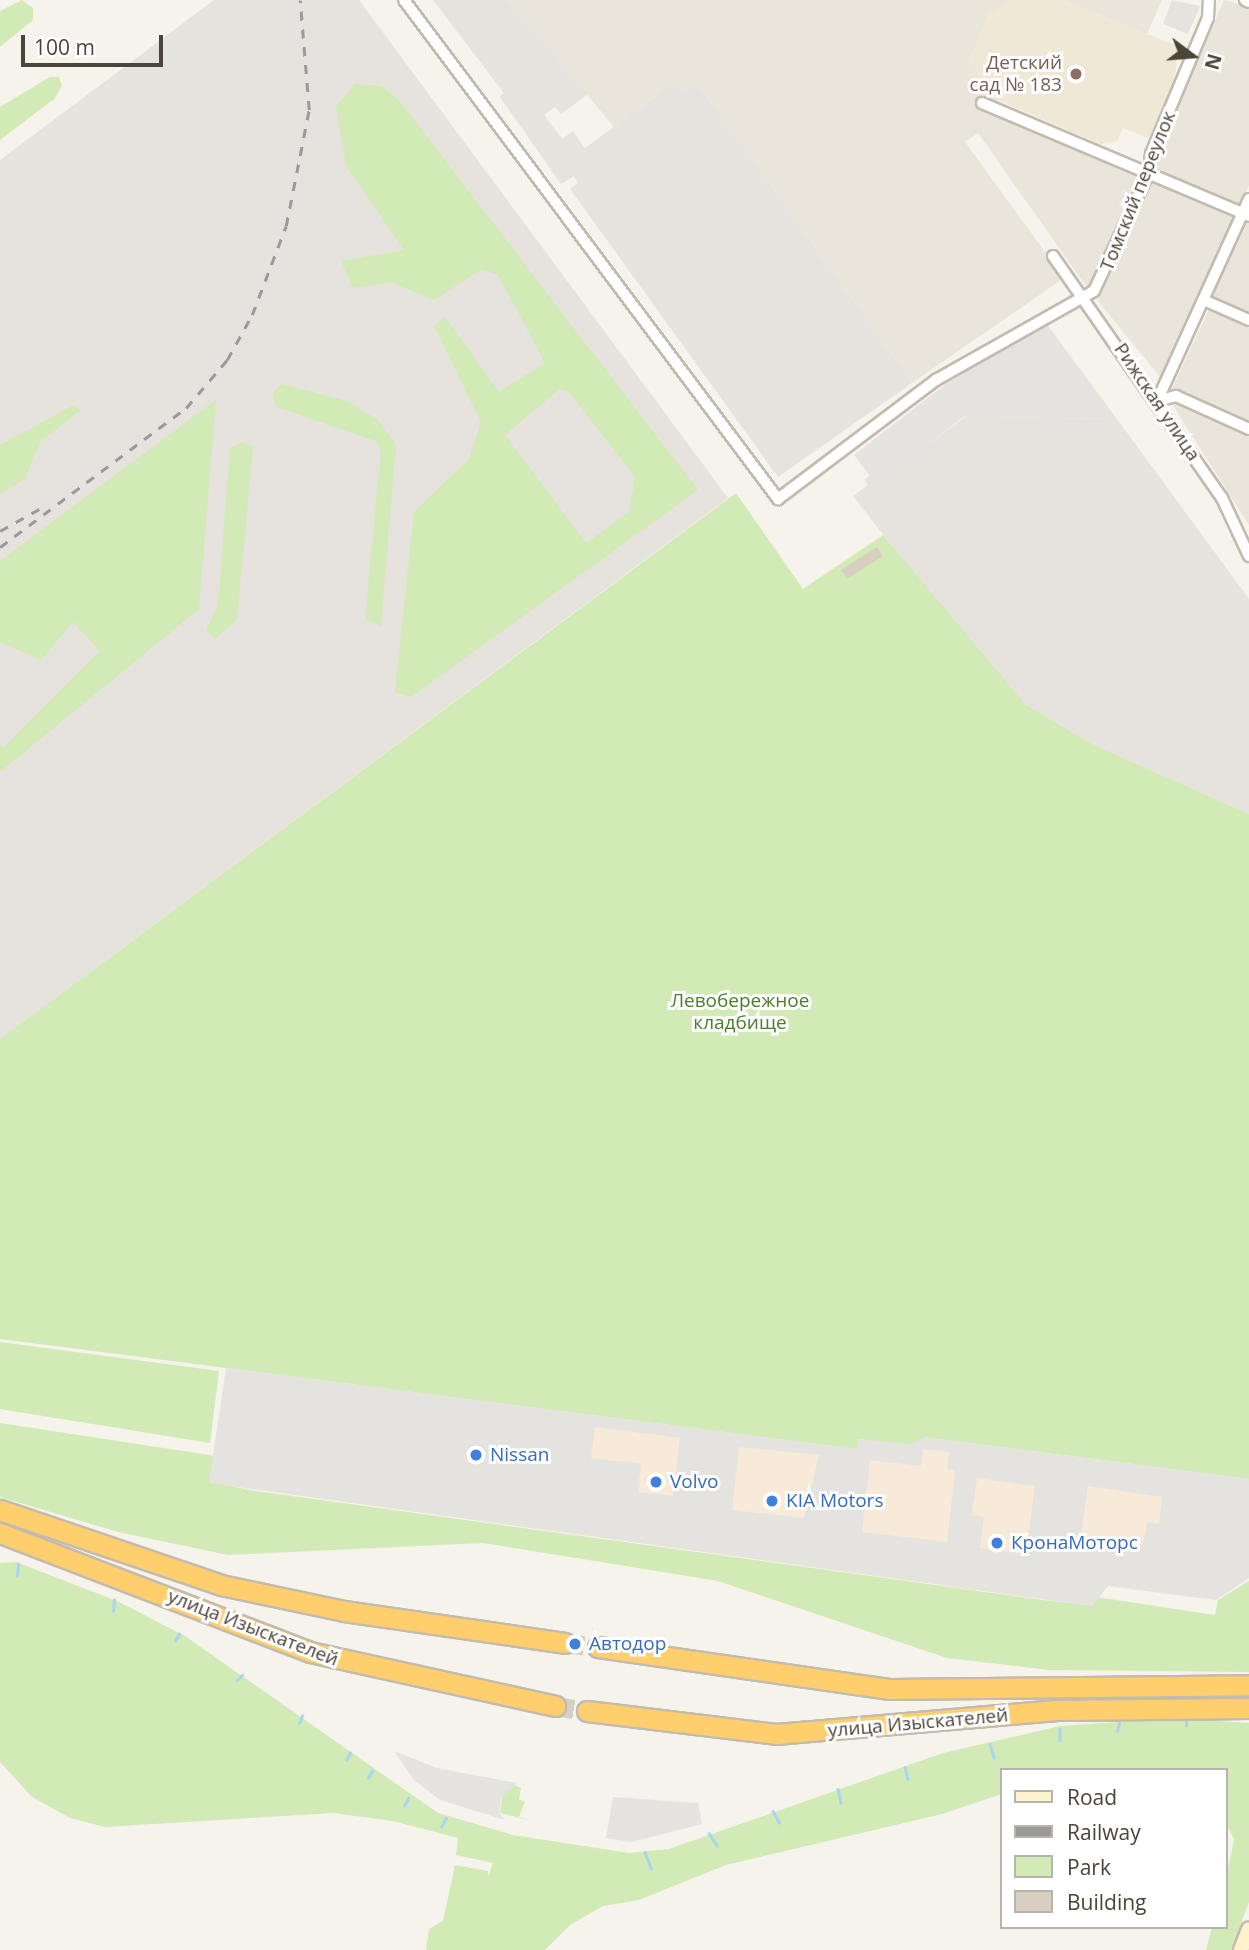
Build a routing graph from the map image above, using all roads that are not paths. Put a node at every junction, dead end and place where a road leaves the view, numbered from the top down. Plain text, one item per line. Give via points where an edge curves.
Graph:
1 (404, 0) edge
2 (1209, 0) edge
3 (982, 103) dead end
4 (1149, 172) junction
5 (1249, 199) edge
6 (1246, 214) edge
7 (1053, 256) dead end
8 (1085, 298) junction
9 (1206, 301) junction
10 (1249, 320) edge
11 (1157, 401) junction
12 (1249, 429) edge
13 (1238, 533) junction
14 (1249, 538) edge
15 (1249, 556) edge
16 (0, 1510) edge
17 (0, 1533) edge
18 (565, 1643) tunnel mouth
19 (598, 1647) tunnel mouth
20 (1249, 1685) edge
21 (555, 1706) tunnel mouth
22 (1249, 1708) edge
23 (587, 1711) tunnel mouth
24 (1249, 1929) edge
25 (1241, 1950) edge

1 - 8 street via 778,499 936,380
2 - 4 street, Томский переулок via 1208,18
3 - 4 street
4 - 6 street
4 - 8 street, Томский переулок via 1101,281
5 - 6 street
6 - 9 street
7 - 8 street, Рижская улица
8 - 11 street, Рижская улица
9 - 10 street
9 - 11 street
11 - 12 street via 1176,396
11 - 13 street, Рижская улица via 1222,498
13 - 14 street
13 - 15 street, Рижская улица
16 - 18 highway, улица Изыскателей via 221,1585 344,1611
17 - 21 highway, улица Изыскателей via 310,1652
19 - 20 highway, улица Изыскателей via 890,1689
22 - 23 highway, улица Изыскателей via 1056,1710 776,1734
24 - 25 street

